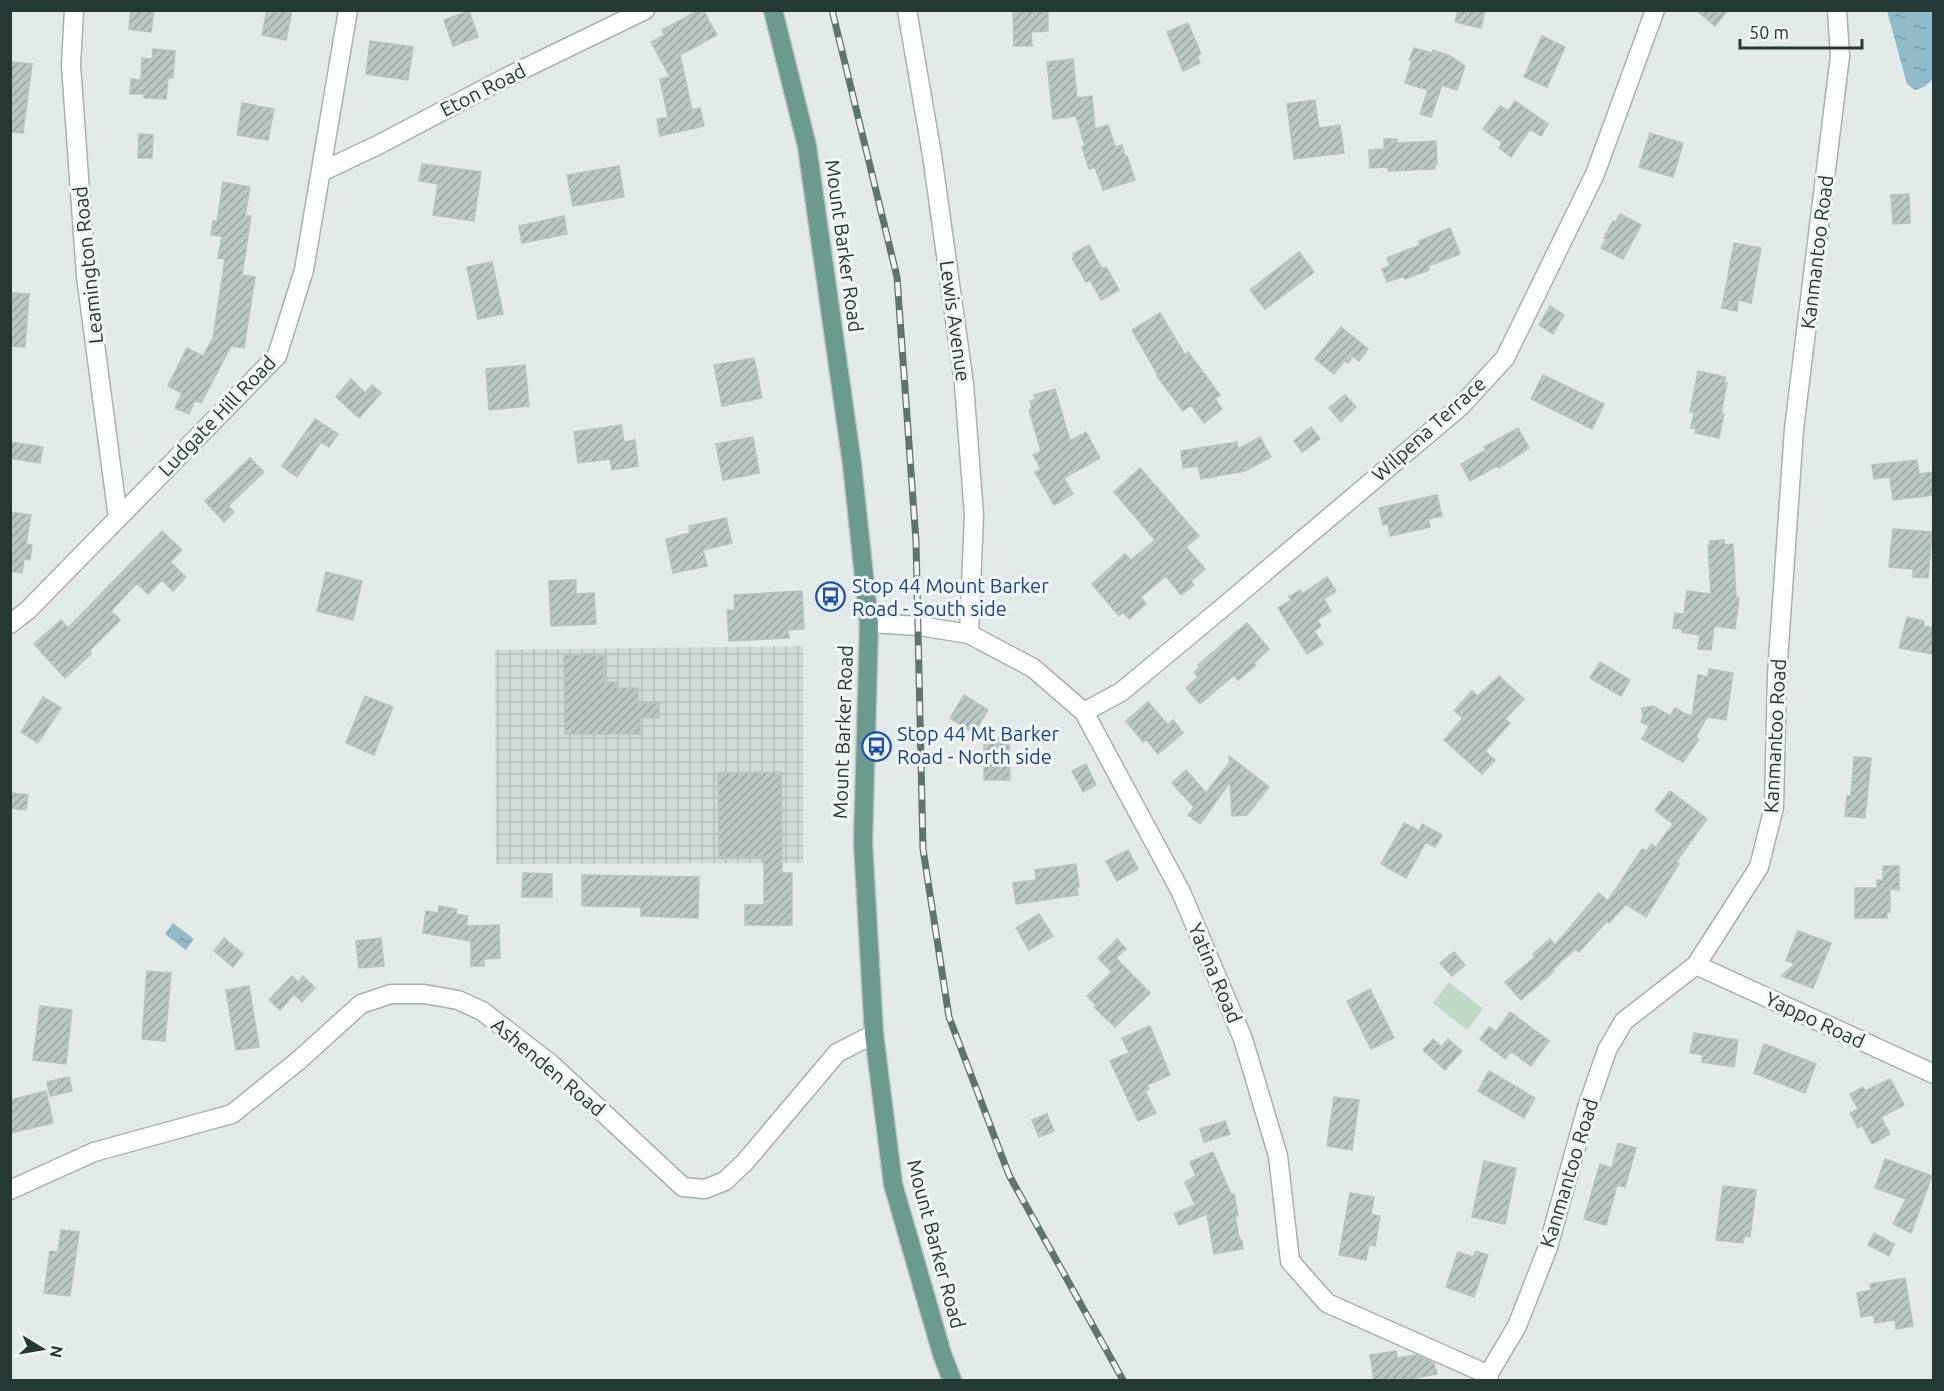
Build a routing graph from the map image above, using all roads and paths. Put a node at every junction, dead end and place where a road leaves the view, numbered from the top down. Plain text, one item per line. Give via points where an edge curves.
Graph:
1 (74, 10) edge
2 (348, 10) edge
3 (645, 10) edge
4 (773, 10) edge
5 (907, 10) edge
6 (1655, 10) edge
7 (1836, 10) edge
8 (321, 172) junction
9 (118, 518) junction
10 (869, 623) junction
11 (10, 624) edge
12 (969, 634) junction
13 (1084, 712) junction
14 (1696, 966) junction
15 (874, 1035) junction
16 (1934, 1074) edge
17 (10, 1190) edge
18 (1487, 1378) edge
19 (952, 1380) edge

1 - 9 street, Leamington Road via 71,65 87,276
2 - 8 street, Ludgate Hill Road
3 - 8 street, Eton Road
4 - 10 main road, Mount Barker Road via 807,146 846,419
5 - 12 street, Lewis Avenue via 964,384 974,515
6 - 13 street, Wilpena Terrace via 1595,174 1505,358 1461,406 1230,601 1121,692
7 - 14 street, Kanmantoo Road via 1840,56 1794,429 1777,675 1774,807 1759,867
8 - 9 street, Ludgate Hill Road via 304,270 277,356
9 - 11 street, Ludgate Hill Road
10 - 12 street, Yatina Road
10 - 15 main road, Mount Barker Road via 863,843
12 - 13 street, Yatina Road via 1033,668
13 - 18 street, Yatina Road via 1181,892 1243,1039 1278,1156 1290,1261 1327,1303
14 - 16 street, Yappo Road
14 - 18 street, Kanmantoo Road via 1624,1021 1607,1050 1548,1247 1517,1326
15 - 17 street, Ashenden Road via 837,1053 745,1162 725,1181 705,1189 683,1187 551,1064 482,1011 458,1000 391,994 361,1004 232,1114 94,1152
15 - 19 main road, Mount Barker Road via 892,1184

